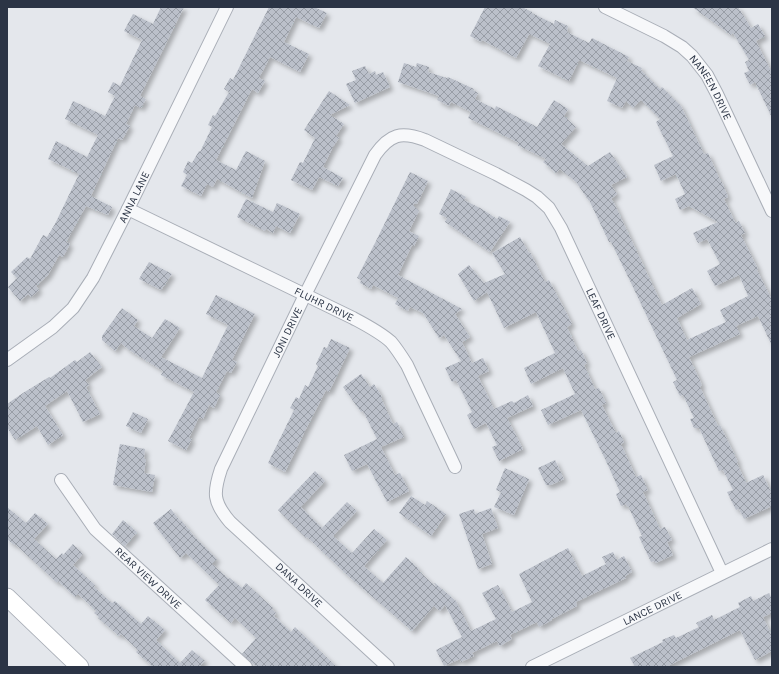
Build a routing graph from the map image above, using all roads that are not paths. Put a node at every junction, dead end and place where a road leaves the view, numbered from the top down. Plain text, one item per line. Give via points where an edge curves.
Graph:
1 (227, 7) edge
2 (605, 7) edge
3 (399, 136) joint
4 (128, 209) junction
5 (772, 211) edge
6 (305, 295) junction
7 (7, 360) edge
8 (455, 467) dead end
9 (61, 480) dead end
10 (216, 498) joint
11 (772, 549) edge
12 (722, 573) junction
13 (7, 597) edge
14 (71, 664) edge
15 (246, 667) edge
16 (388, 667) edge
17 (532, 667) edge

1 - 4 street, ANNA LANE
2 - 5 street, NANEEN DRIVE via 664,36 692,56 707,75 717,94
3 - 6 street, JONI DRIVE via 382,145 375,155
3 - 12 street, LEAF DRIVE via 413,136 425,140 496,174 537,197 549,208 561,228
4 - 6 street, FLUHR DRIVE
4 - 7 street, ANNA LANE via 93,278 73,308 53,327
6 - 8 street, FLUHR DRIVE via 377,332 400,353
6 - 10 street, JONI DRIVE via 222,469 217,481
9 - 15 street, REAR VIEW DRIVE via 95,529
10 - 16 street, DANA DRIVE via 230,522
11 - 12 street, LANCE DRIVE
12 - 17 street, LANCE DRIVE
13 - 14 main road

